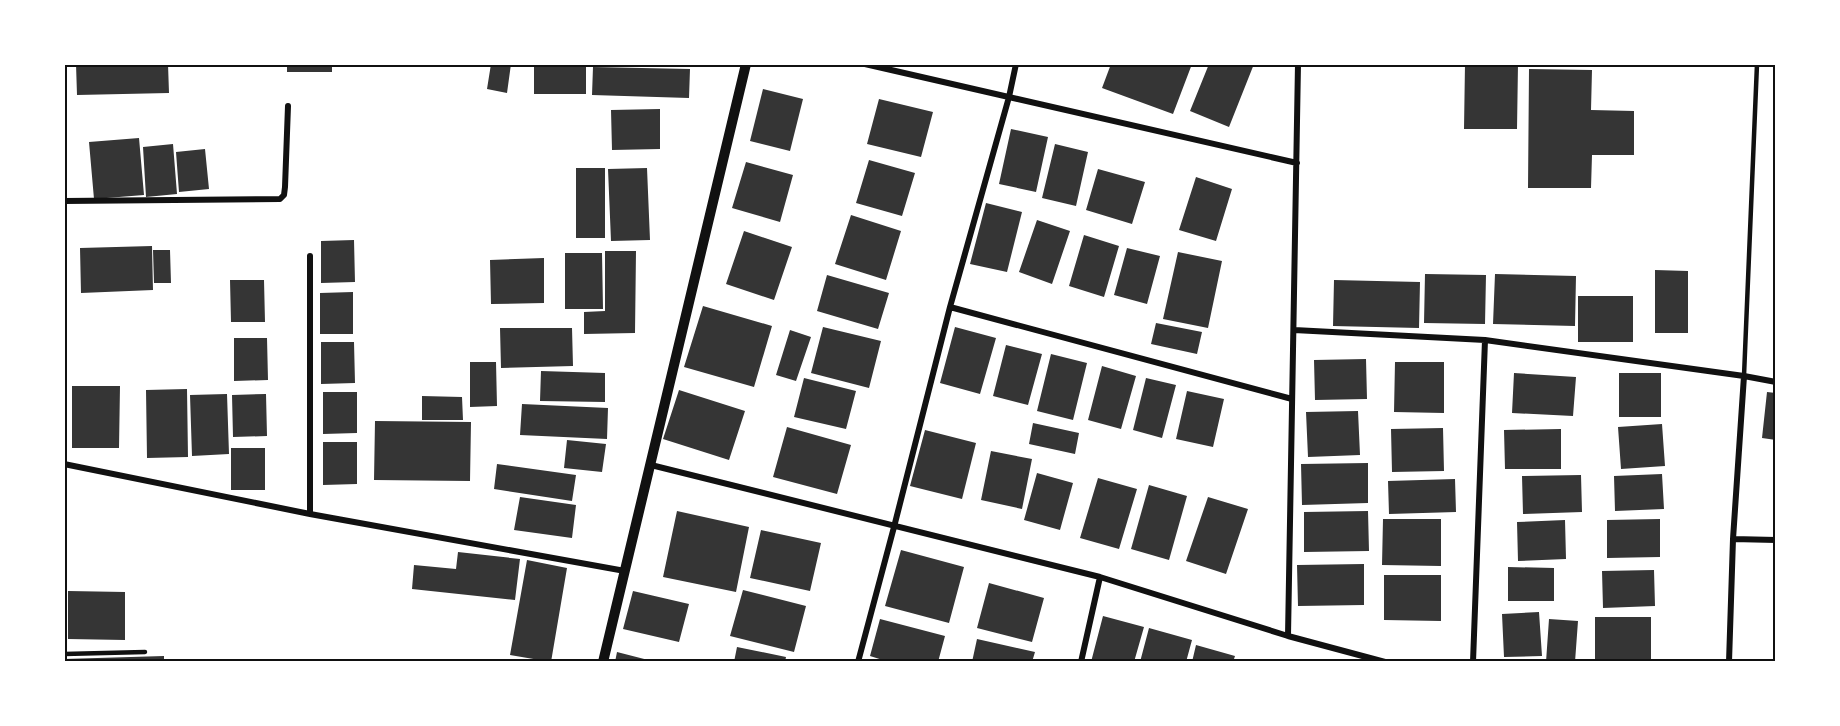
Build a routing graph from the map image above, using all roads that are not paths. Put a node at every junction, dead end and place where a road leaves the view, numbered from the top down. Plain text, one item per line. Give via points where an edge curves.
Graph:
1 (746, 64) edge
2 (865, 64) edge
3 (1016, 64) edge
4 (1298, 64) edge
5 (1757, 64) edge
6 (1009, 97) junction
7 (288, 106) dead end
8 (1297, 163) junction
9 (64, 201) edge
10 (310, 256) dead end
11 (950, 307) junction
12 (1294, 330) junction
13 (1485, 340) junction
14 (1744, 376) junction
15 (1776, 382) edge
16 (1292, 399) junction
17 (64, 464) edge
18 (651, 465) junction
19 (310, 514) junction
20 (894, 527) junction
21 (1733, 539) junction
22 (1776, 540) edge
23 (625, 571) junction
24 (1100, 577) junction
25 (1288, 636) junction
26 (146, 652) dead end
27 (64, 654) edge
28 (603, 662) edge
29 (858, 662) edge
30 (1082, 662) edge
31 (1385, 662) edge
32 (1473, 662) edge
33 (1729, 662) edge

1 - 18 street
2 - 6 street
3 - 6 street
4 - 8 street
5 - 14 lane
6 - 8 street
6 - 11 street
7 - 9 street via 285,187 280,199
8 - 12 street
10 - 19 street
11 - 16 street
11 - 20 street
12 - 13 street
12 - 16 street
13 - 14 street
13 - 32 street
14 - 15 street
14 - 21 street
16 - 25 street
17 - 19 street
18 - 20 street
18 - 23 street
19 - 23 street
20 - 24 street
20 - 29 street
21 - 22 street
21 - 33 street
23 - 28 street
24 - 25 street
24 - 30 street
25 - 31 street
26 - 27 lane

